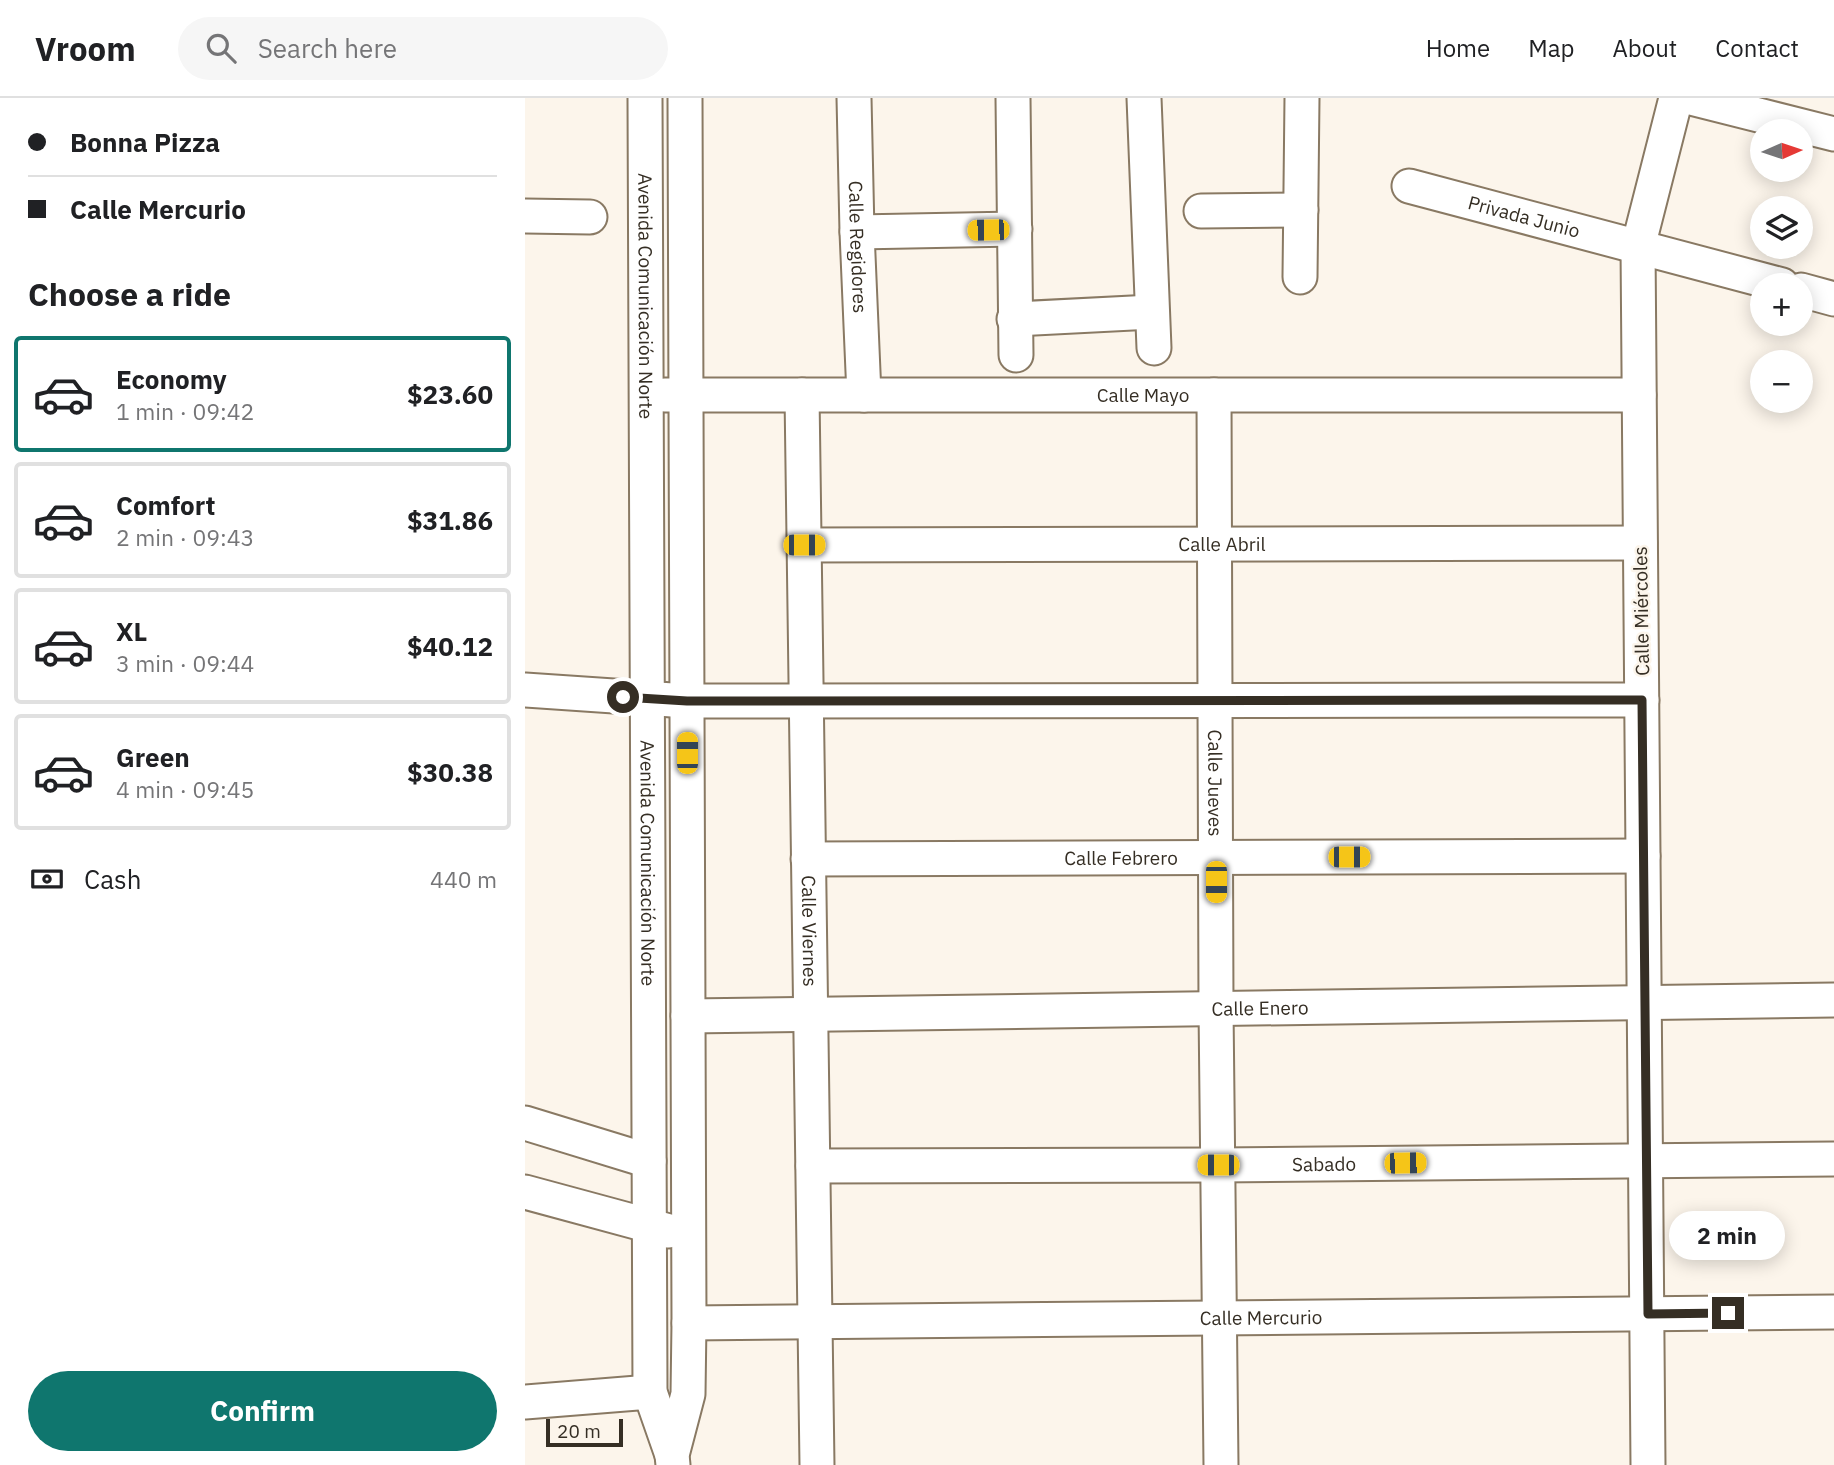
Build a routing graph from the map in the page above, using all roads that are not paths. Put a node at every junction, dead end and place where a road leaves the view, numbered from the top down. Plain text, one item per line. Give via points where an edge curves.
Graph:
1 (645, 98) edge
2 (685, 98) edge
3 (853, 98) edge
4 (1013, 98) edge
5 (1144, 98) edge
6 (1302, 98) edge
7 (1675, 98) edge
8 (1691, 98) edge
9 (1834, 134) edge
10 (1409, 186) dead end
11 (1201, 211) dead end
12 (1301, 211) junction
13 (525, 216) edge
14 (590, 217) dead end
15 (1015, 229) junction
16 (857, 232) junction
17 (1638, 247) junction
18 (1300, 277) dead end
19 (1750, 277) edge
20 (1813, 293) edge
21 (1834, 299) edge
22 (1152, 312) junction
23 (1014, 320) junction
24 (1154, 348) dead end
25 (1016, 355) dead end
26 (646, 395) junction
27 (685, 395) junction
28 (802, 395) junction
29 (865, 395) junction
30 (1214, 395) junction
31 (1639, 395) junction
32 (1640, 543) junction
33 (1214, 544) junction
34 (804, 545) junction
35 (525, 690) edge
36 (647, 698) junction
37 (1642, 700) junction
38 (687, 701) junction
39 (806, 701) junction
40 (1215, 701) junction
41 (1643, 856) junction
42 (1215, 857) junction
43 (808, 859) junction
44 (1834, 1000) edge
45 (1644, 1002) junction
46 (1216, 1008) junction
47 (810, 1014) junction
48 (688, 1016) junction
49 (525, 1123) edge
50 (1834, 1159) edge
51 (1645, 1160) junction
52 (649, 1161) junction
53 (1218, 1165) junction
54 (813, 1166) junction
55 (525, 1192) edge
56 (649, 1226) junction
57 (688, 1236) junction
58 (1834, 1312) edge
59 (1648, 1314) junction
60 (1219, 1318) junction
61 (815, 1322) junction
62 (689, 1323) junction
63 (650, 1392) junction
64 (525, 1402) edge
65 (673, 1460) edge
66 (817, 1465) edge
67 (1221, 1465) edge
68 (1648, 1465) edge

1 - 26 street, Avenida Comunicación Norte
2 - 27 street, Avenida Comunicación Norte
3 - 16 street, Calle Regidores
4 - 15 street
5 - 22 street
6 - 12 street
7 - 17 street, Calle Miércoles
8 - 9 street
10 - 17 street, Privada Junio
11 - 12 street
12 - 18 street
13 - 14 street
15 - 16 street
15 - 23 street
16 - 29 street, Calle Regidores
17 - 19 street, Privada Junio
17 - 31 street, Calle Miércoles
20 - 21 street
22 - 23 street
22 - 24 street
23 - 25 street
26 - 27 street, Calle Mayo
26 - 36 street, Avenida Comunicación Norte
27 - 28 street, Calle Mayo
27 - 38 street, Avenida Comunicación Norte
28 - 29 street, Calle Mayo
28 - 34 street, Calle Viernes
29 - 30 street, Calle Mayo
30 - 31 street, Calle Mayo
30 - 33 street, Calle Jueves
31 - 32 street, Calle Miércoles
32 - 33 street, Calle Abril
32 - 37 street, Calle Miércoles
33 - 34 street, Calle Abril
33 - 40 street, Calle Jueves
34 - 39 street, Calle Viernes
35 - 36 street
36 - 38 street
36 - 52 street, Avenida Comunicación Norte
37 - 40 street
37 - 41 street, Calle Miércoles
38 - 39 street
38 - 48 street, Avenida Comunicación Norte
39 - 40 street
39 - 43 street, Calle Viernes
40 - 42 street, Calle Jueves
41 - 42 street, Calle Febrero
41 - 45 street, Calle Miércoles
42 - 43 street, Calle Febrero
42 - 46 street, Calle Jueves
43 - 47 street, Calle Viernes
44 - 45 street, Calle Enero
45 - 46 street, Calle Enero
45 - 51 street, Calle Miércoles
46 - 47 street, Calle Enero
46 - 53 street, Calle Jueves
47 - 48 street, Calle Enero
47 - 54 street, Calle Viernes
48 - 57 street, Avenida Comunicación Norte
49 - 52 street
50 - 51 street, Sabado
51 - 53 street, Sabado
51 - 59 street, Calle Miércoles
52 - 56 street, Avenida Comunicación Norte
53 - 54 street, Sabado
53 - 60 street, Calle Jueves
54 - 61 street, Calle Viernes
55 - 56 street
56 - 57 street
56 - 63 street, Avenida Comunicación Norte
57 - 62 street, Avenida Comunicación Norte
58 - 59 street, Calle Mercurio
59 - 60 street, Calle Mercurio
59 - 68 street, Calle Miércoles
60 - 61 street, Calle Mercurio
60 - 67 street, Calle Jueves
61 - 62 street, Calle Mercurio
61 - 66 street, Calle Viernes
62 - 65 street, Avenida Comunicación Norte via 688,1394
63 - 64 street
63 - 65 street, Avenida Comunicación Norte

